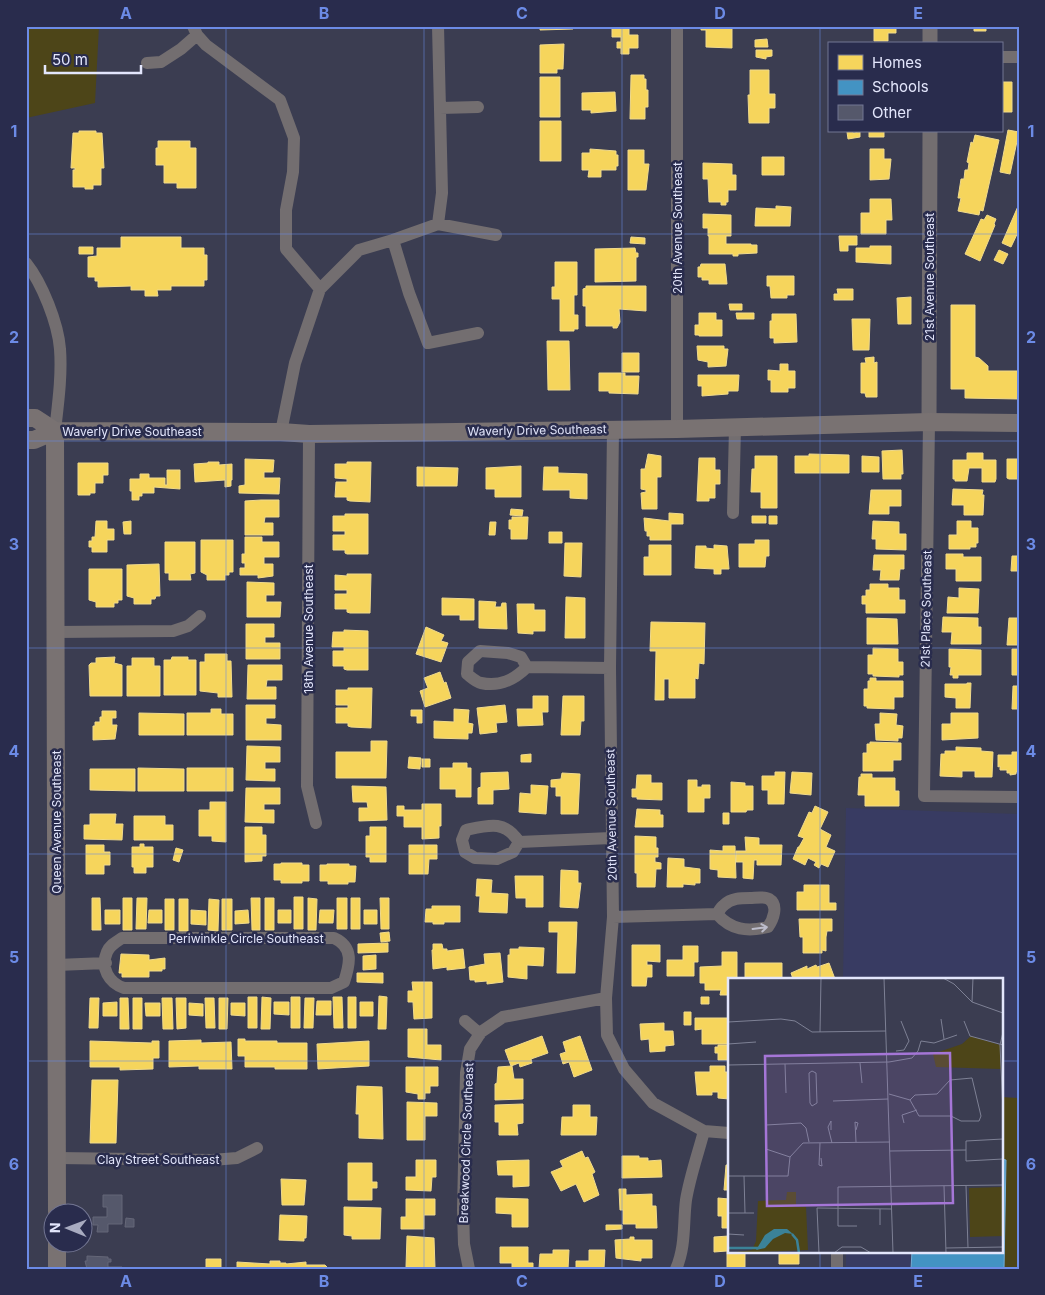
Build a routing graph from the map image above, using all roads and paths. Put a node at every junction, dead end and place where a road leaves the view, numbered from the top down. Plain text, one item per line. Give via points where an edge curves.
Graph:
1 (438, 26) edge
2 (676, 26) edge
3 (930, 26) edge
4 (195, 31) edge
5 (930, 42) edge
6 (1002, 57) edge
7 (1019, 57) edge
8 (147, 63) dead end
9 (478, 107) dead end
10 (440, 108) junction
11 (930, 132) edge
12 (438, 224) junction
13 (496, 235) dead end
14 (393, 240) junction
15 (26, 263) edge
16 (320, 289) junction
17 (478, 333) dead end
18 (26, 418) edge
19 (929, 422) junction
20 (1019, 423) edge
21 (735, 427) junction
22 (613, 429) junction
23 (677, 429) junction
24 (56, 431) junction
25 (280, 432) junction
26 (309, 434) junction
27 (26, 440) edge
28 (733, 513) dead end
29 (200, 616) dead end
30 (56, 632) junction
31 (527, 667) dead end
32 (610, 668) junction
33 (1019, 797) edge
34 (316, 823) dead end
35 (611, 838) junction
36 (519, 842) dead end
37 (716, 914) dead end
38 (613, 917) junction
39 (106, 963) junction
40 (57, 965) junction
41 (606, 998) junction
42 (465, 1021) dead end
43 (480, 1034) junction
44 (704, 1131) junction
45 (728, 1132) edge
46 (257, 1148) dead end
47 (58, 1158) junction
48 (57, 1202) edge
49 (57, 1252) edge
50 (837, 1252) edge
51 (57, 1269) edge
52 (469, 1269) edge
53 (676, 1269) edge
54 (837, 1269) edge

1 - 10 street
2 - 23 street, 20th Avenue Southeast
3 - 5 street
4 - 8 street via 181,49 161,62
4 - 16 street via 235,67 280,100 294,138 293,172 286,210 286,250
6 - 7 street
9 - 10 street
10 - 12 street via 442,193
11 - 19 street, 21st Avenue Southeast
12 - 13 street
12 - 14 street
14 - 16 street via 359,250
14 - 17 street via 428,342
15 - 24 street via 50,309 60,348
16 - 25 street via 295,363
18 - 24 main road, Waverly Drive Southeast via 35,418
19 - 20 main road, Waverly Drive Southeast
19 - 21 main road, Waverly Drive Southeast
19 - 33 street, 21st Place Southeast via 924,796
21 - 23 main road, Waverly Drive Southeast
21 - 28 street
22 - 23 main road, Waverly Drive Southeast
22 - 26 main road, Waverly Drive Southeast
22 - 32 street, 20th Avenue Southeast
24 - 25 main road, Waverly Drive Southeast
24 - 27 main road, Waverly Drive Southeast
24 - 30 main road, Queen Avenue Southeast
25 - 26 main road, Waverly Drive Southeast
26 - 34 street, 18th Avenue Southeast via 307,786
29 - 30 street via 188,626 174,631
30 - 40 main road, Queen Avenue Southeast
31 - 32 street
32 - 35 street, 20th Avenue Southeast
35 - 36 street
35 - 38 street, 20th Avenue Southeast
37 - 38 street
38 - 41 street, 20th Avenue Southeast
39 - 39 street, Periwinkle Circle Southeast via 108,978 124,988 331,988 344,982 349,968 348,950 334,938 122,938 112,944
39 - 40 street
40 - 47 main road, Queen Avenue Southeast
41 - 43 street, Breakwood Circle Southeast via 503,1017
41 - 44 street, 20th Avenue Southeast via 607,1036 624,1069 653,1103
42 - 43 street
43 - 52 street, Breakwood Circle Southeast via 470,1049 466,1072 463,1210
44 - 45 street, 20th Avenue Southeast
44 - 53 street via 690,1182 684,1244
46 - 47 street, Clay Street Southeast via 237,1158 212,1160
47 - 48 main road, Queen Avenue Southeast
49 - 51 main road
50 - 54 street

